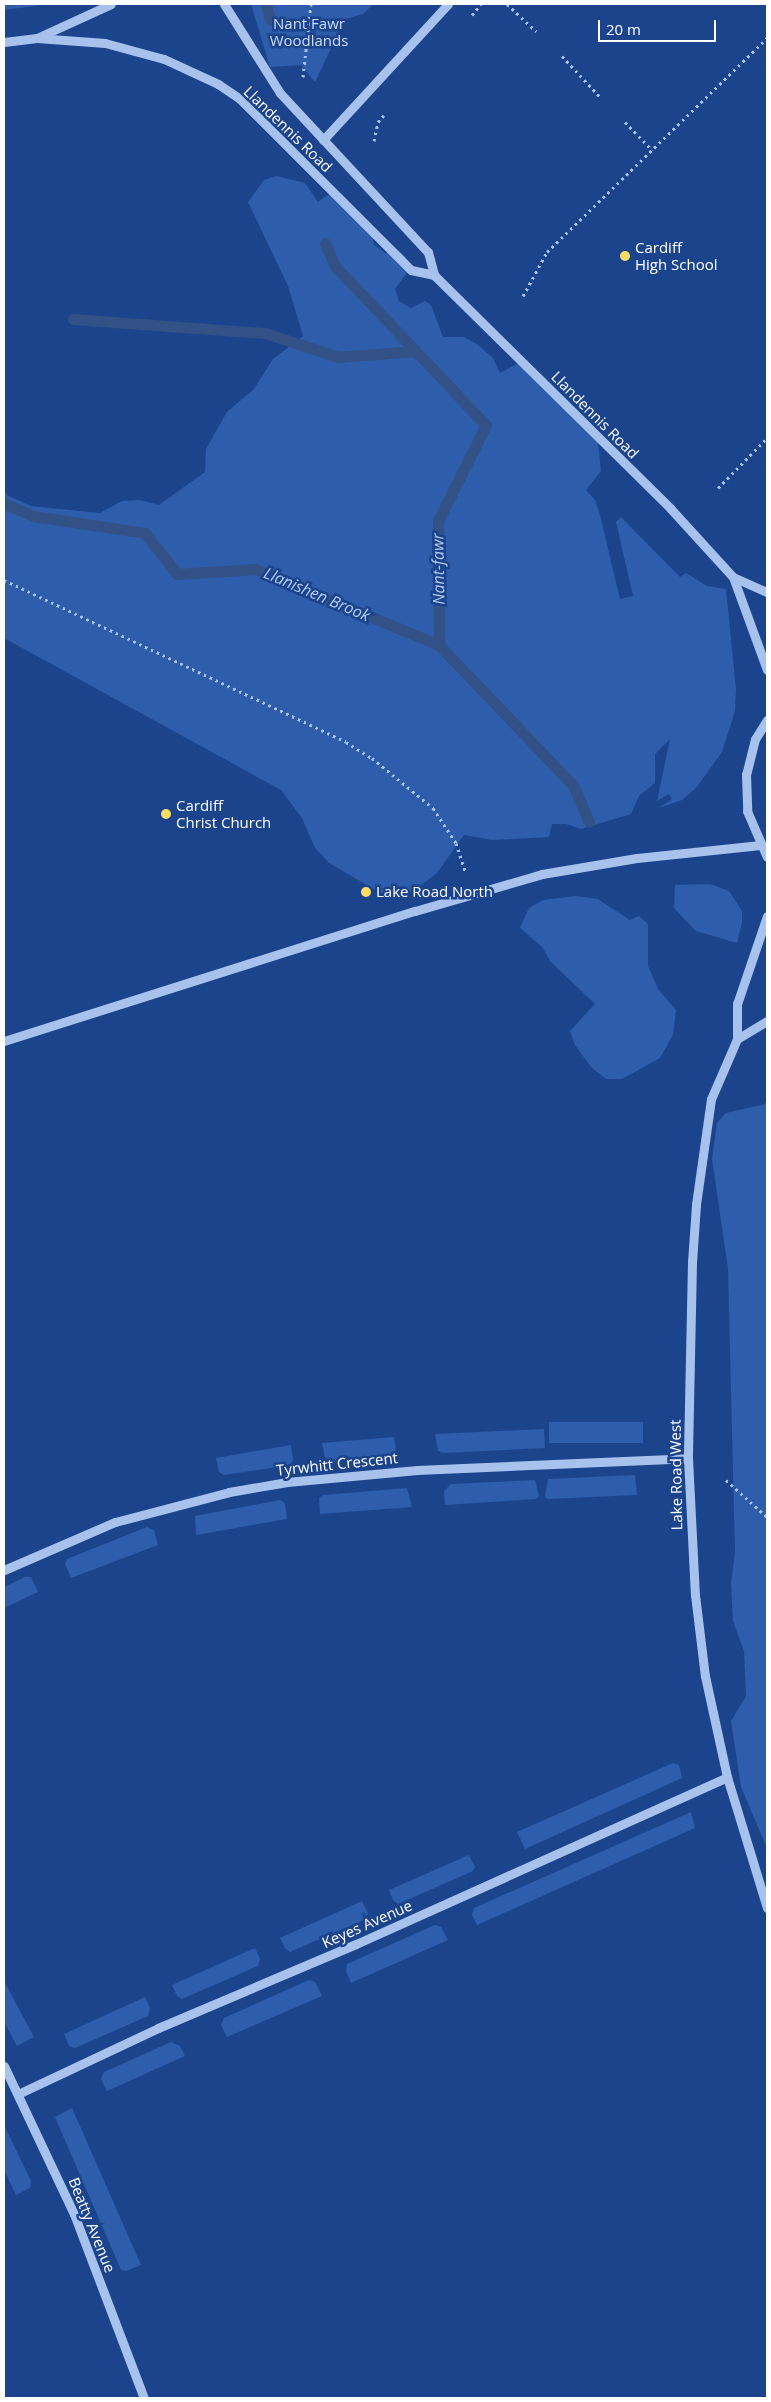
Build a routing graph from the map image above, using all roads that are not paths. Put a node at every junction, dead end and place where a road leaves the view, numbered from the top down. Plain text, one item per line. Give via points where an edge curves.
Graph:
1 (111, 4) edge
2 (224, 4) edge
3 (448, 4) edge
4 (37, 38) junction
5 (4, 42) edge
6 (323, 140) junction
7 (434, 275) junction
8 (733, 577) junction
9 (767, 592) edge
10 (767, 670) edge
11 (767, 720) edge
12 (760, 845) junction
13 (767, 857) edge
14 (767, 916) edge
15 (767, 1020) edge
16 (736, 1039) junction
17 (4, 1041) edge
18 (688, 1458) junction
19 (4, 1570) edge
20 (727, 1778) junction
21 (767, 1908) edge
22 (4, 2066) edge
23 (18, 2094) junction
24 (144, 2398) edge

1 - 4 street, Llandennis Road
2 - 6 street, Llandennis Road via 280,93
3 - 6 street
4 - 5 street, Llandennis Road
4 - 7 street, Llandennis Road via 79,39 135,49 218,84 240,98 411,270
6 - 7 street, Llandennis Road via 428,252
7 - 8 street, Llandennis Road via 670,508
8 - 9 street, Llandennis Road
8 - 10 street, Llandennis Road
11 - 12 street via 755,739 746,774 747,811
12 - 13 street
12 - 17 street via 594,864 473,893
14 - 16 street, Lake Road West via 737,1004
15 - 16 street
16 - 18 street, Lake Road West via 711,1100 696,1205 689,1327
18 - 19 street, Tyrwhitt Crescent via 417,1470 239,1490 115,1522
18 - 20 street, Lake Road West via 700,1638
20 - 21 street, Lake Road West
20 - 23 street, Keyes Avenue via 365,1940 158,2028
22 - 23 street, Beatty Avenue
23 - 24 street, Beatty Avenue via 74,2214

